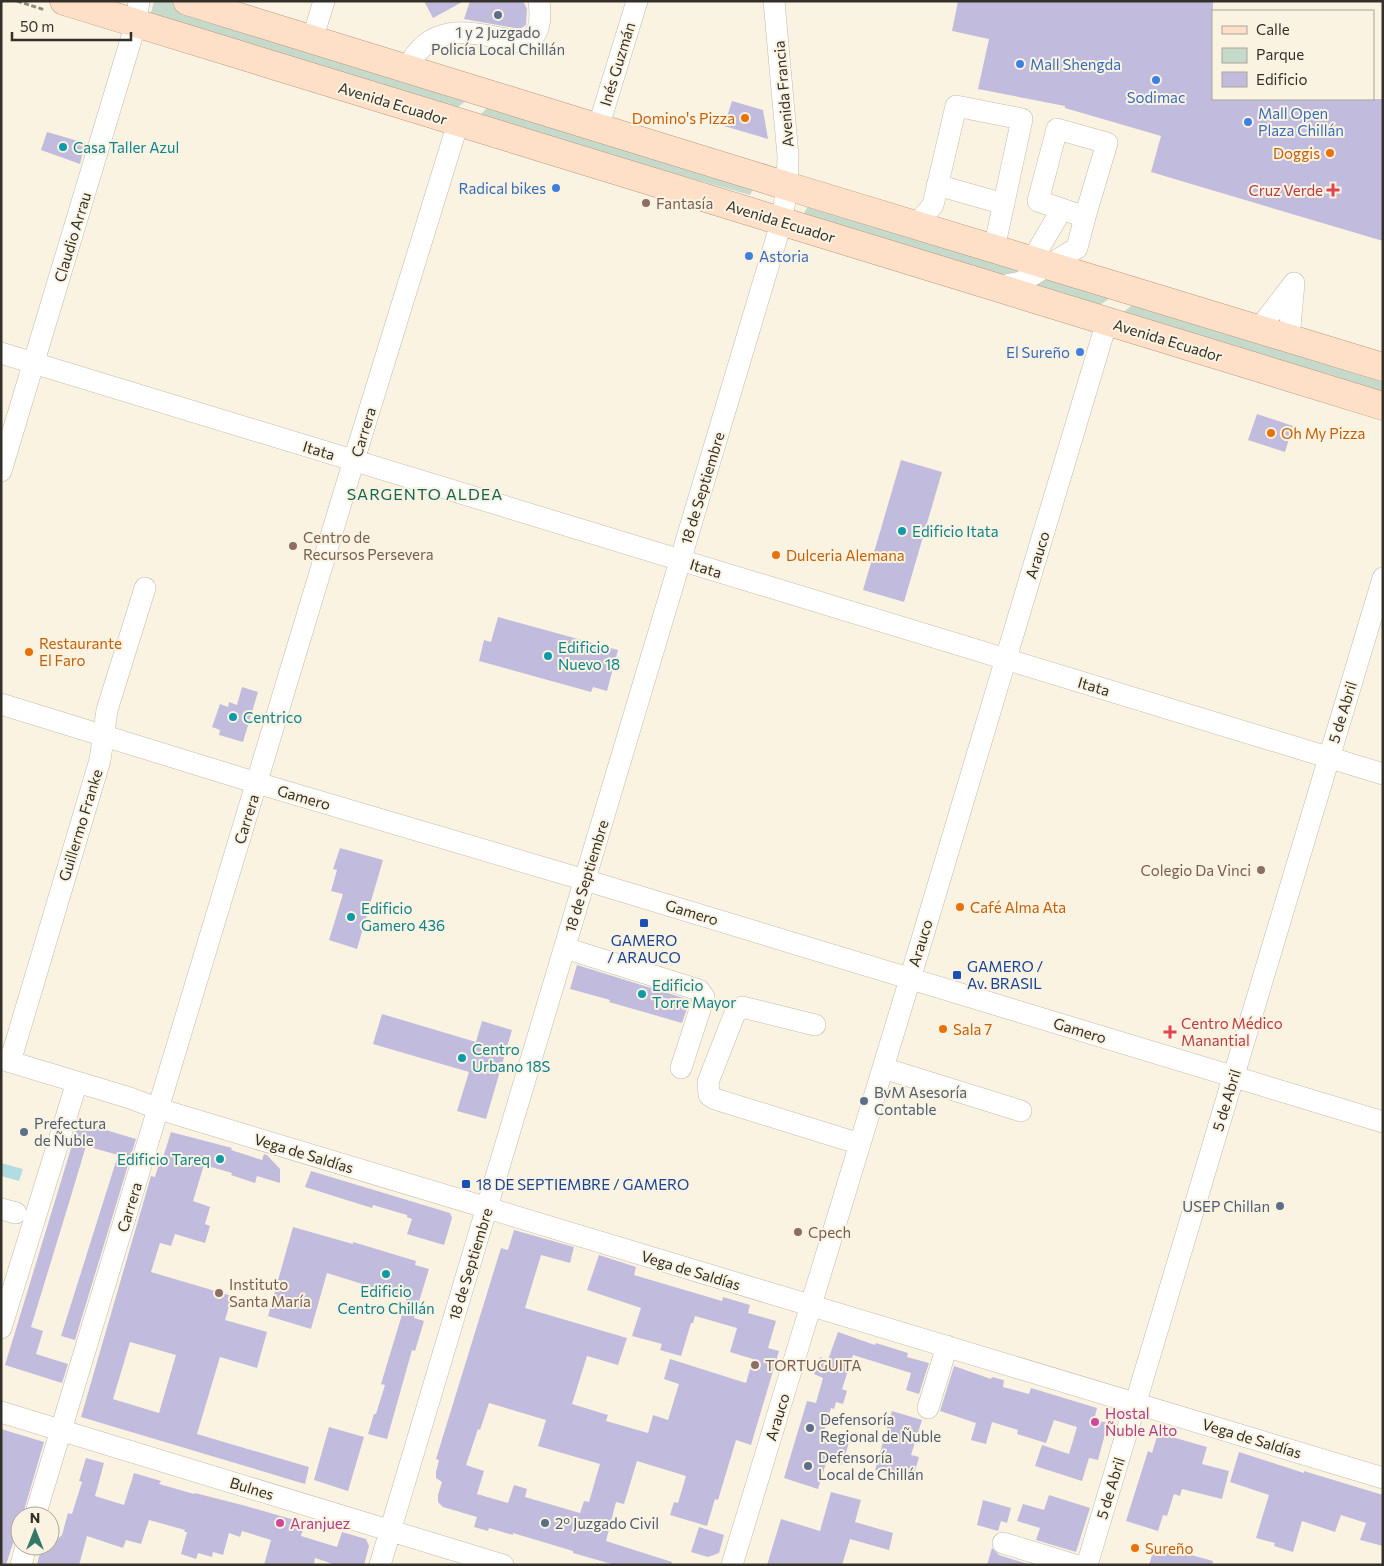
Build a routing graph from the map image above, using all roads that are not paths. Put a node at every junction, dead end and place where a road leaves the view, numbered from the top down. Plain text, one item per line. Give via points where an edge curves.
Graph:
1 (64, 1) edge
2 (187, 1) edge
3 (324, 1) edge
4 (539, 1) edge
5 (637, 1) edge
6 (774, 1) edge
7 (137, 12) edge
8 (312, 40) junction
9 (407, 69) junction
10 (497, 97) junction
11 (458, 123) junction
12 (598, 128) junction
13 (937, 185) junction
14 (787, 186) junction
15 (1004, 204) junction
16 (1062, 209) junction
17 (1085, 217) junction
18 (782, 220) junction
19 (916, 225) junction
20 (994, 249) junction
21 (1040, 263) junction
22 (995, 287) junction
23 (1152, 297) junction
24 (1107, 321) junction
25 (1259, 330) junction
26 (1289, 338) junction
27 (1, 352) edge
28 (34, 362) junction
29 (1383, 367) edge
30 (1383, 406) edge
31 (354, 460) junction
32 (1, 471) edge
33 (680, 560) junction
34 (1383, 578) edge
35 (145, 588) dead end
36 (1006, 659) junction
37 (1, 704) edge
38 (103, 736) junction
39 (1329, 757) junction
40 (1383, 774) edge
41 (257, 783) junction
42 (585, 880) junction
43 (565, 948) junction
44 (910, 979) junction
45 (815, 1025) dead end
46 (6, 1060) edge
47 (681, 1068) dead end
48 (883, 1068) junction
49 (1233, 1076) junction
50 (77, 1082) junction
51 (159, 1109) junction
52 (1021, 1111) dead end
53 (1383, 1122) edge
54 (860, 1144) junction
55 (487, 1208) junction
56 (810, 1305) junction
57 (1, 1328) edge
58 (947, 1346) junction
59 (1135, 1403) junction
60 (928, 1408) dead end
61 (1, 1412) edge
62 (61, 1430) junction
63 (1383, 1478) edge
64 (38, 1506) edge
65 (390, 1530) junction
66 (1003, 1543) dead end
67 (380, 1565) edge
68 (503, 1565) edge
69 (732, 1565) edge
70 (1075, 1565) edge
71 (1087, 1565) edge

1 - 7 main road, Avenida Ecuador
2 - 8 main road
3 - 8 street
4 - 9 street via 540,24 530,39 521,42 461,32 443,34 419,49
5 - 12 street, Inés Guzmán
6 - 14 street, Avenida Francia via 788,156
7 - 11 main road, Avenida Ecuador
7 - 28 street, Claudio Arrau
8 - 9 main road
9 - 10 main road
10 - 11 main road via 474,107
10 - 12 main road
11 - 18 main road, Avenida Ecuador
11 - 31 street, Carrera
12 - 14 main road
13 - 15 street
13 - 15 street via 956,106 1022,119
13 - 19 street via 933,205
14 - 18 street, 18 de Septiembre
14 - 19 main road
15 - 20 street
16 - 17 street
16 - 17 street via 1038,201 1057,129 1107,143
16 - 21 street
17 - 21 street via 1077,248
18 - 22 main road, Avenida Ecuador
18 - 33 street, 18 de Septiembre
19 - 20 main road
20 - 21 main road
21 - 22 street via 1021,282
21 - 23 main road
22 - 24 main road, Avenida Ecuador
23 - 24 main road via 1137,298 1120,305
23 - 25 main road
24 - 30 main road, Avenida Ecuador
24 - 36 street, Arauco
25 - 26 main road
25 - 26 street via 1294,283
26 - 29 main road
27 - 28 street, Itata
28 - 31 street, Itata
28 - 32 street, Claudio Arrau
31 - 33 street, Itata
31 - 41 street, Carrera
33 - 36 street, Itata
33 - 42 street, 18 de Septiembre
34 - 39 street, 5 de Abril
35 - 38 street, Guillermo Franke via 107,710
36 - 39 street, Itata
36 - 44 street, Arauco
37 - 38 street, Gamero
38 - 41 street, Gamero
38 - 46 street, Guillermo Franke via 100,760
39 - 40 street, Itata
39 - 49 street, 5 de Abril
41 - 42 street, Gamero
41 - 51 street, Carrera
42 - 43 street, 18 de Septiembre
42 - 44 street, Gamero
43 - 47 street via 699,990 704,997
43 - 55 street, 18 de Septiembre
44 - 48 street, Arauco
44 - 49 street, Gamero
45 - 54 street via 742,1007 735,1014 708,1082 709,1095
46 - 50 street, Vega de Saldías
48 - 52 street
48 - 54 street, Arauco
49 - 53 street, Gamero
49 - 59 street, 5 de Abril
50 - 51 street, Vega de Saldías
50 - 57 street
51 - 55 street, Vega de Saldías
51 - 62 street, Carrera
54 - 56 street, Arauco
55 - 56 street, Vega de Saldías
55 - 65 street, 18 de Septiembre
56 - 58 street, Vega de Saldías
56 - 69 street, Arauco
58 - 59 street, Vega de Saldías
58 - 60 street
59 - 63 street, Vega de Saldías
59 - 71 street, 5 de Abril
61 - 62 street, Bulnes
62 - 64 street, Carrera
62 - 65 street, Bulnes
65 - 67 street, 18 de Septiembre
65 - 68 street, Bulnes
66 - 70 street

